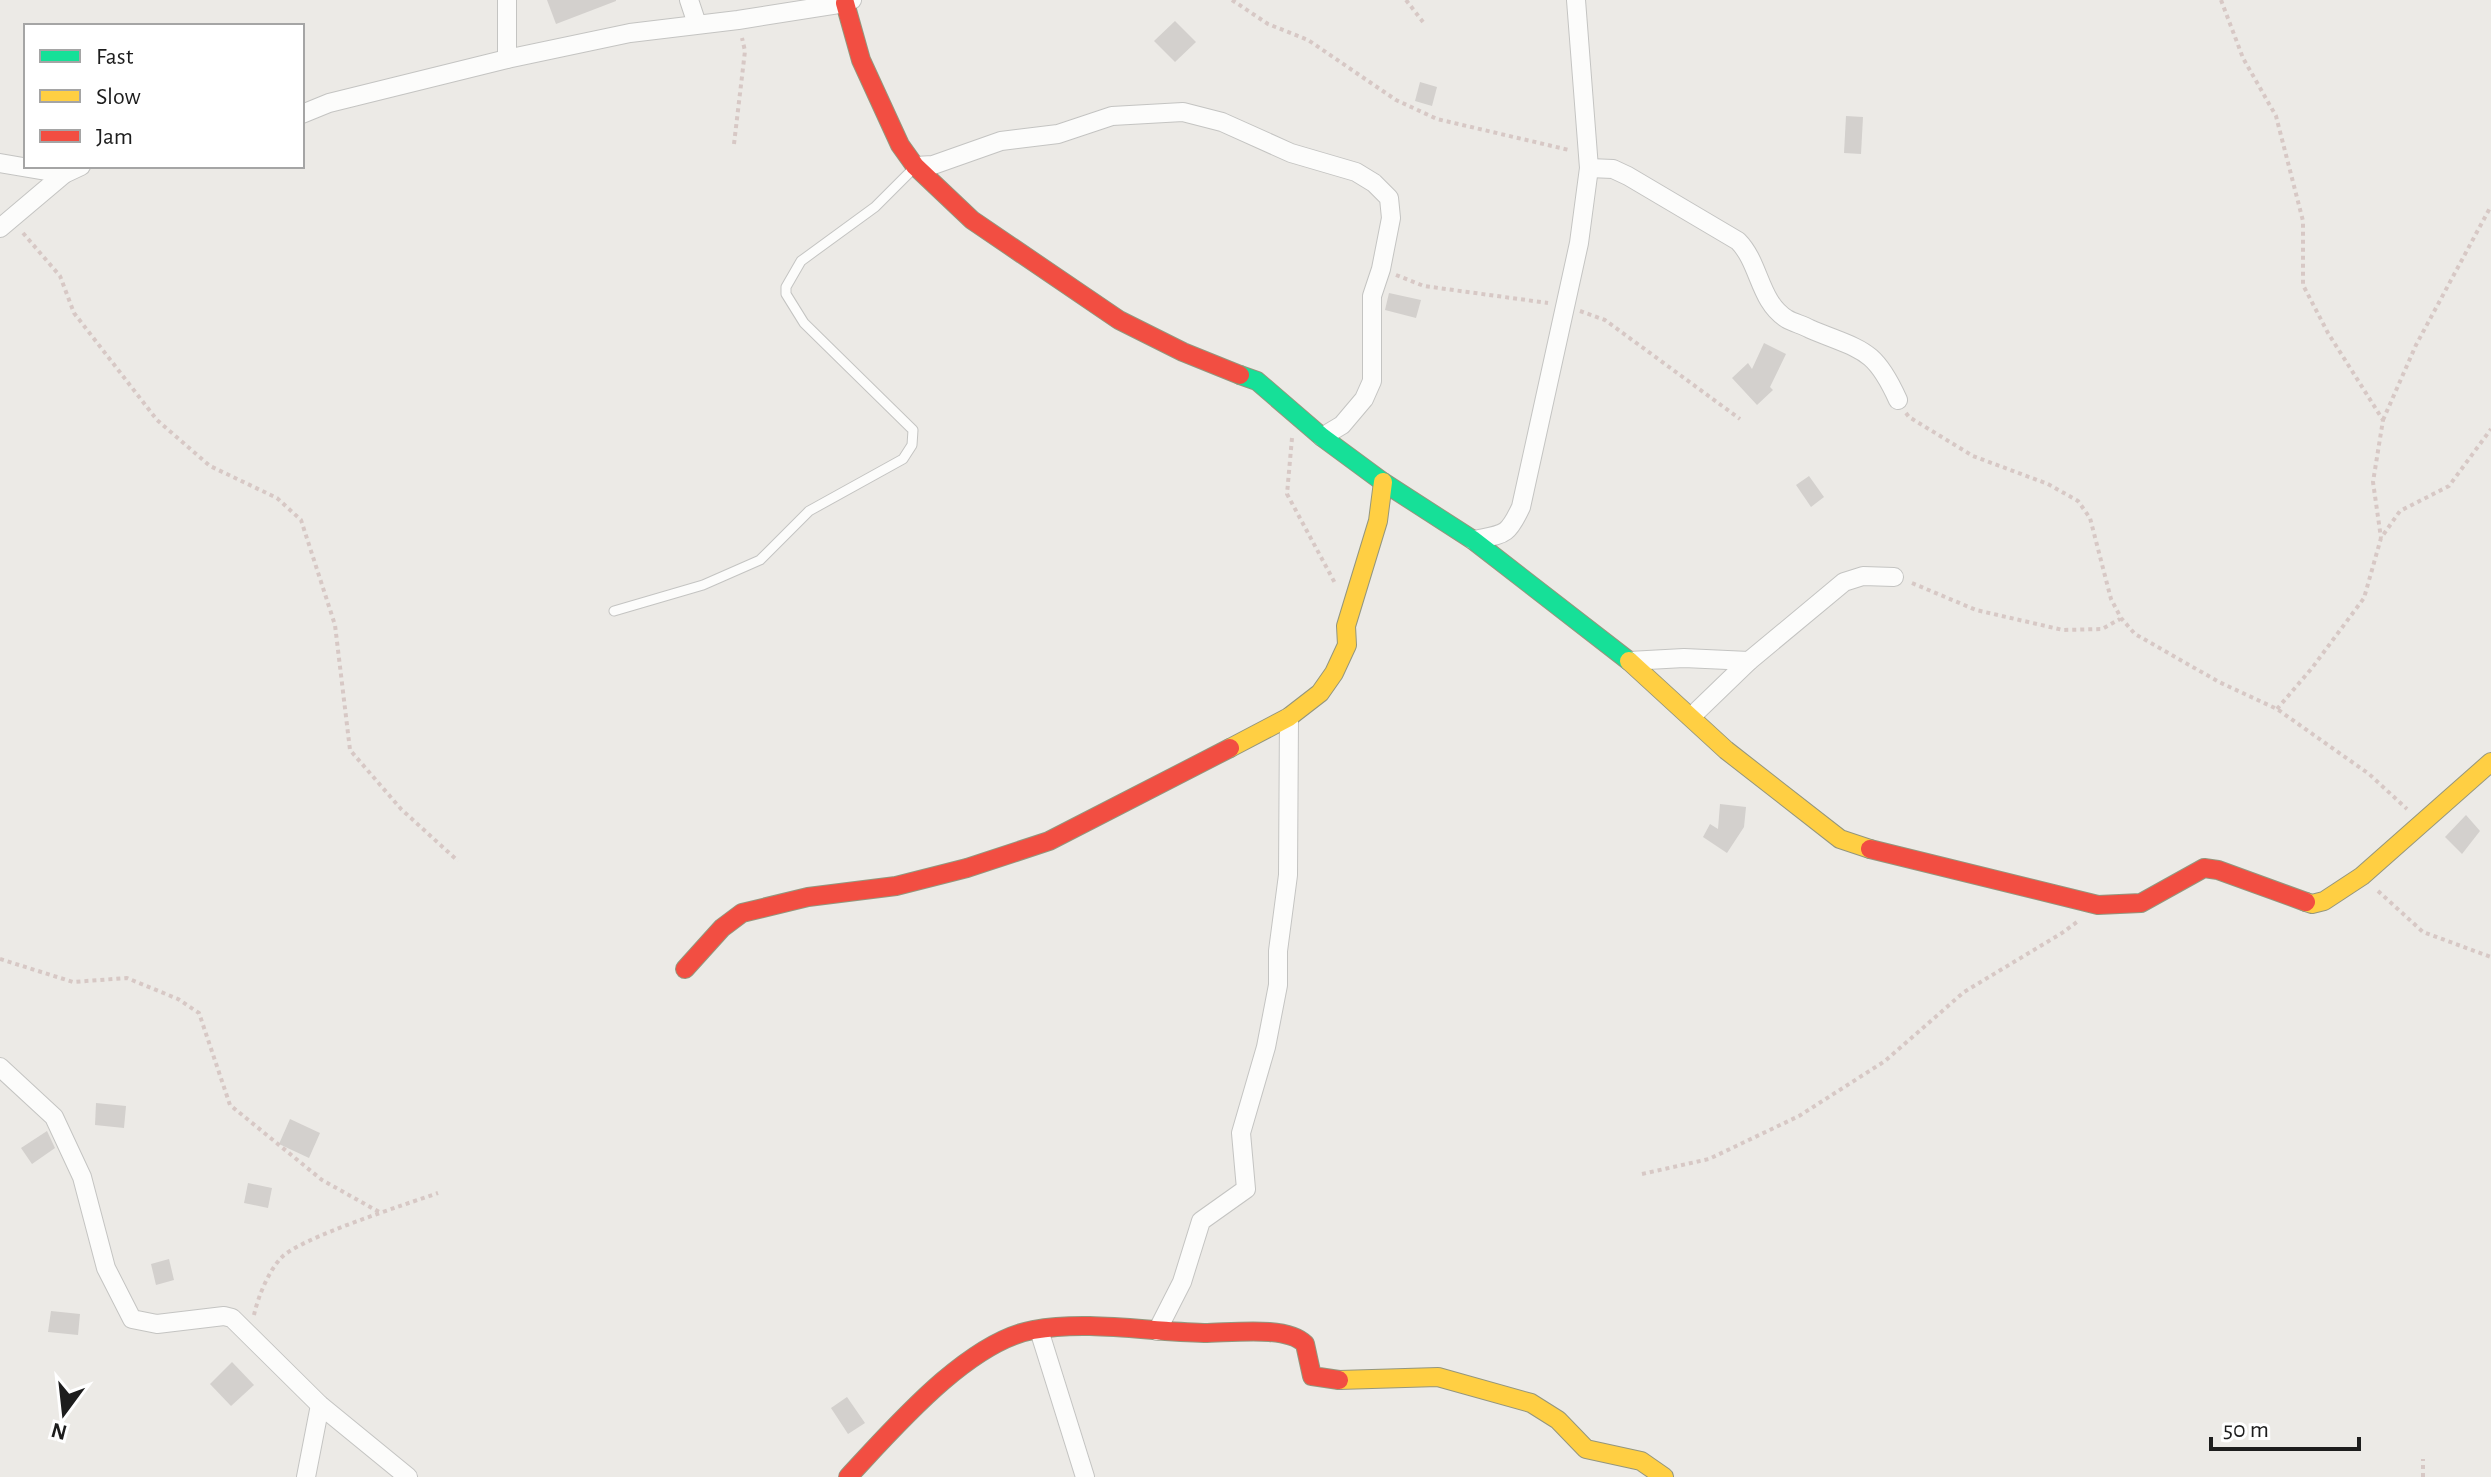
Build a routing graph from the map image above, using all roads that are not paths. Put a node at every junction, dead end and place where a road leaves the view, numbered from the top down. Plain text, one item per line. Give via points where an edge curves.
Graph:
1 (507, 0) edge
2 (689, 0) edge
3 (1576, 0) edge
4 (849, 2) edge
5 (697, 24) junction
6 (507, 59) junction
7 (304, 113) edge
8 (1589, 161) junction
9 (0, 163) edge
10 (915, 166) junction
11 (24, 167) edge
12 (29, 168) edge
13 (77, 168) edge
14 (64, 174) junction
15 (5, 224) edge
16 (1898, 400) road end
17 (1322, 437) junction
18 (1383, 482) junction
19 (1473, 540) junction
20 (1894, 577) road end
21 (614, 611) dead end
22 (1629, 661) junction
23 (1749, 661) junction
24 (1289, 717) junction
25 (1691, 717) junction
26 (2491, 762) edge
27 (685, 969) dead end
28 (0, 1067) edge
29 (1039, 1330) junction
30 (1157, 1331) junction
31 (320, 1405) junction
32 (306, 1477) edge
33 (408, 1477) edge
34 (848, 1477) edge
35 (1085, 1477) edge
36 (1664, 1477) edge

1 - 6 street
2 - 5 street
3 - 8 street
4 - 5 street
4 - 10 street via 861,60
5 - 6 street
6 - 7 street
8 - 16 street via 1628,176 1738,241 1749,251 1771,304 1787,319 1870,354
8 - 19 street via 1579,243 1521,507 1503,534
9 - 11 street
10 - 17 street via 972,220 1119,320 1257,381
10 - 17 street via 933,165 1001,141 1058,134 1112,116 1183,112 1222,122 1374,183 1389,198 1391,218 1372,296 1372,381 1342,425
10 - 21 lane via 875,207 801,261 786,287 804,323 910,425 912,445 903,459 809,511 760,560 703,585
12 - 14 street
13 - 14 street
14 - 15 street
17 - 18 street
18 - 19 street
18 - 24 street via 1378,521 1346,626 1347,645 1320,693
19 - 22 street
20 - 23 street via 1863,576 1844,582
22 - 23 street
22 - 25 street
23 - 25 street
24 - 27 street via 1049,841 896,886 808,897 742,913
24 - 30 street via 1288,875 1278,985 1241,1133 1246,1189 1201,1221 1182,1282
25 - 26 street via 1840,839 2098,905 2141,903 2204,868 2312,904 2324,901 2362,876
28 - 31 street via 54,1117 82,1177 106,1268 132,1319 157,1324 232,1318
29 - 30 street via 1081,1326
29 - 34 street via 1012,1335 973,1358
29 - 35 street
30 - 36 street via 1288,1333 1301,1337 1308,1347 1312,1376 1438,1377 1531,1403 1558,1420 1586,1449 1641,1461
31 - 32 street
31 - 33 street

